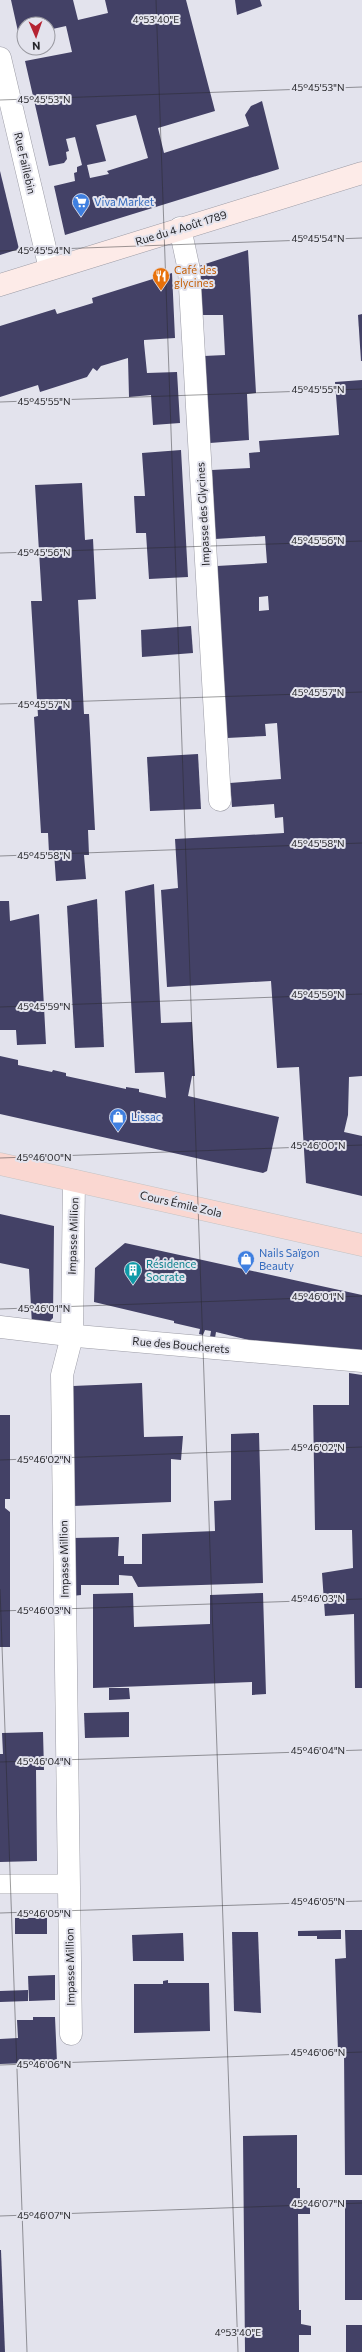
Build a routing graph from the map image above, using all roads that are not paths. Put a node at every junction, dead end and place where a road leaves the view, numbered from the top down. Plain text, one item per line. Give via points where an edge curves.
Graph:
1 (0, 58) edge
2 (362, 173) edge
3 (180, 228) junction
4 (50, 269) junction
5 (0, 285) edge
6 (220, 800) dead end
7 (0, 1164) edge
8 (74, 1181) junction
9 (362, 1245) edge
10 (0, 1327) edge
11 (72, 1336) junction
12 (362, 1361) edge
13 (0, 1884) edge
14 (69, 1884) junction
15 (71, 2034) dead end

1 - 4 street, Rue Faillebin
2 - 3 main road, Rue du 4 Août 1789
3 - 4 main road, Rue du 4 Août 1789
3 - 6 street, Impasse des Glycines via 189,270
4 - 5 main road, Rue du 4 Août 1789
7 - 8 main road, Cours Émile Zola
8 - 9 main road, Cours Émile Zola
8 - 11 street, Impasse Million
10 - 11 street, Rue des Boucherets
11 - 12 street, Rue des Boucherets
11 - 14 street, Impasse Million via 62,1374
13 - 14 lane
14 - 15 street, Impasse Million

